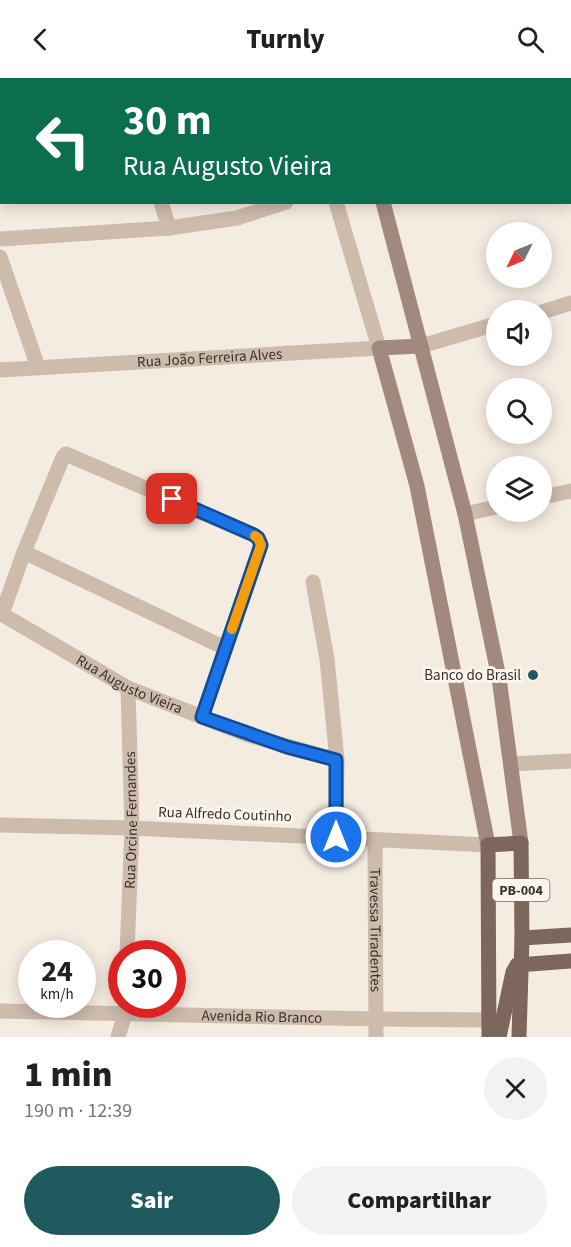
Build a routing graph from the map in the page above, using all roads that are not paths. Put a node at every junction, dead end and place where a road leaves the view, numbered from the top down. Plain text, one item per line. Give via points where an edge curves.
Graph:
1 (162, 204) edge
2 (280, 204) edge
3 (337, 204) edge
4 (384, 204) edge
5 (169, 228) junction
6 (0, 239) edge
7 (0, 257) edge
8 (571, 303) edge
9 (552, 309) edge
10 (486, 327) edge
11 (421, 346) junction
12 (379, 348) junction
13 (38, 367) junction
14 (0, 370) edge
15 (571, 491) edge
16 (552, 495) edge
17 (486, 509) edge
18 (465, 513) junction
19 (24, 552) junction
20 (313, 582) dead end
21 (1, 614) edge
22 (225, 648) junction
23 (128, 688) junction
24 (202, 717) junction
25 (336, 760) junction
26 (571, 761) edge
27 (511, 764) junction
28 (0, 825) edge
29 (132, 828) junction
30 (336, 837) junction
31 (375, 840) junction
32 (521, 843) junction
33 (488, 845) junction
34 (571, 936) edge
35 (522, 938) junction
36 (128, 940) edge
37 (571, 961) edge
38 (521, 963) junction
39 (108, 1009) edge
40 (0, 1011) edge
41 (186, 1011) edge
42 (123, 1018) edge
43 (377, 1019) junction
44 (489, 1020) junction
45 (118, 1037) edge
46 (376, 1037) edge
47 (489, 1037) edge
48 (499, 1037) edge
49 (519, 1037) edge

1 - 5 street
2 - 5 street via 237,218
3 - 12 street
4 - 11 main road, PB-004
5 - 6 street
7 - 13 street
8 - 9 street
10 - 11 street
11 - 12 main road, Rua João Ferreira Alves
11 - 18 main road, PB-004
12 - 13 street, Rua João Ferreira Alves
12 - 33 main road via 417,486
13 - 14 street, Rua João Ferreira Alves
15 - 16 street
17 - 18 street
18 - 27 main road, PB-004 via 499,678
19 - 21 street
19 - 22 street
19 - 22 street via 68,453 254,535 261,545
20 - 25 street via 327,659
21 - 23 street, Rua Augusto Vieira
22 - 24 street
23 - 24 street, Rua Augusto Vieira
23 - 29 street, Rua Orcine Fernandes
24 - 25 street, Rua Augusto Vieira
25 - 30 street
26 - 27 street
27 - 32 main road, PB-004
28 - 29 street, Rua Alfredo Coutinho
29 - 30 street, Rua Alfredo Coutinho
29 - 36 street, Rua Orcine Fernandes
30 - 31 street, Rua Alfredo Coutinho
31 - 33 street, Rua Alfredo Coutinho
31 - 43 street, Travessa Tiradentes
32 - 33 main road, Rua Alfredo Coutinho
32 - 35 main road, PB-004
33 - 44 main road
34 - 35 main road
35 - 38 main road
37 - 38 main road
38 - 48 main road via 514,968
38 - 49 main road
39 - 40 street, Avenida Rio Branco
41 - 43 street, Avenida Rio Branco
42 - 45 street
43 - 44 street, Avenida Rio Branco
43 - 46 street, Travessa Tiradentes
44 - 47 main road

